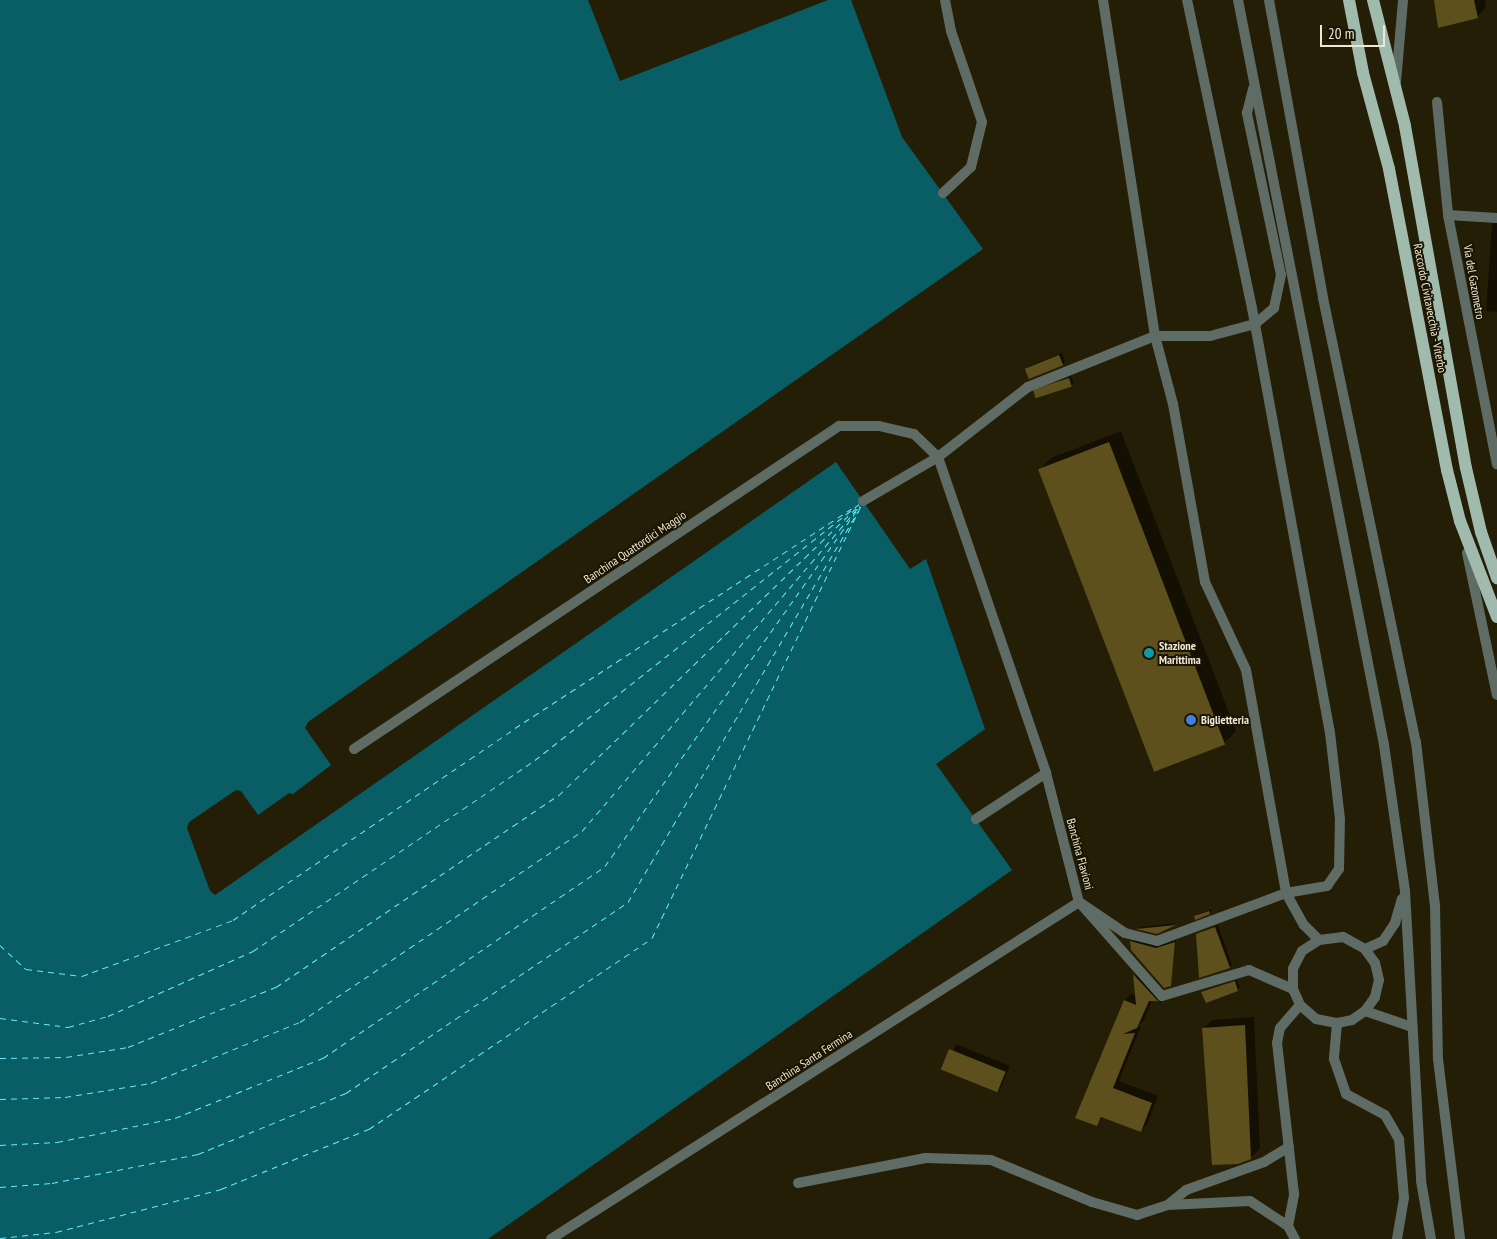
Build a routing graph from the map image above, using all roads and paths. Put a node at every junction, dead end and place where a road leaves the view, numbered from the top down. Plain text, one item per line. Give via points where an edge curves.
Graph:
1 (946, 0) edge
2 (1103, 0) edge
3 (1187, 0) edge
4 (1238, 0) edge
5 (1269, 0) edge
6 (1348, 0) edge
7 (1373, 0) edge
8 (1403, 0) edge
9 (1254, 85) junction
10 (1395, 88) junction
11 (1437, 102) dead end
12 (943, 193) dead end
13 (1448, 215) junction
14 (1497, 218) edge
15 (1255, 324) junction
16 (1155, 336) junction
17 (938, 457) junction
18 (1497, 464) edge
19 (863, 502) dead end
20 (1460, 520) junction
21 (1497, 578) edge
22 (1497, 617) edge
23 (1497, 695) edge
24 (354, 749) dead end
25 (1046, 772) junction
26 (976, 819) dead end
27 (1405, 891) junction
28 (1286, 893) junction
29 (1080, 902) junction
30 (1318, 940) junction
31 (1365, 948) junction
32 (1293, 989) junction
33 (1300, 1005) junction
34 (1365, 1011) junction
35 (1337, 1023) junction
36 (1412, 1027) junction
37 (1289, 1147) junction
38 (798, 1183) dead end
39 (1168, 1205) junction
40 (1288, 1226) junction
41 (551, 1239) edge
42 (1295, 1239) edge
43 (1397, 1239) edge
44 (1431, 1239) edge
45 (1460, 1239) edge

1 - 12 street via 951,31 982,122 971,167
2 - 16 street
3 - 15 street
4 - 9 street
5 - 45 street via 1323,298 1416,742 1435,906 1438,1059
6 - 20 main road, Raccordo Civitavecchia - Viterbo via 1389,169
7 - 10 main road, Raccordo Civitavecchia - Viterbo
8 - 10 street
9 - 15 street via 1247,113 1281,275 1274,308
9 - 27 street via 1357,597 1384,746
10 - 21 main road, Raccordo Civitavecchia - Viterbo via 1407,136 1466,468 1481,532
11 - 13 street, Via del Gazometro
13 - 14 street
13 - 18 street, Via del Gazometro
15 - 16 street via 1210,336
15 - 28 street via 1330,733 1340,819 1339,869 1327,886
16 - 17 street via 1028,387
16 - 28 street via 1173,404 1205,582 1246,670
17 - 19 street
17 - 24 street, Banchina Quattordici Maggio via 914,434 880,426 839,426
17 - 25 street, Banchina Flavioni
20 - 22 main road, Raccordo Civitavecchia - Viterbo
20 - 23 street via 1489,643
25 - 26 street
25 - 29 street, Banchina Flavioni
27 - 31 street via 1395,923 1383,941
27 - 36 street
28 - 29 street via 1157,941 1125,933
28 - 30 street via 1304,925
29 - 32 street, Banchina Flavioni via 1162,996 1249,970
29 - 41 street, Banchina Santa Fermina
30 - 31 street via 1343,937
30 - 32 street via 1302,952 1296,963
31 - 34 street via 1375,963 1379,980 1375,997
32 - 33 street
33 - 35 street via 1316,1018
33 - 37 street via 1280,1028 1277,1043
34 - 35 street via 1352,1020
34 - 36 street
35 - 43 street via 1334,1059 1346,1094 1385,1116 1399,1139 1404,1198
36 - 44 street via 1421,1181
37 - 39 street via 1264,1162 1186,1190
37 - 40 street via 1294,1194
38 - 39 street via 926,1158 991,1160 1092,1202 1137,1214
39 - 40 street via 1250,1201
40 - 42 street

